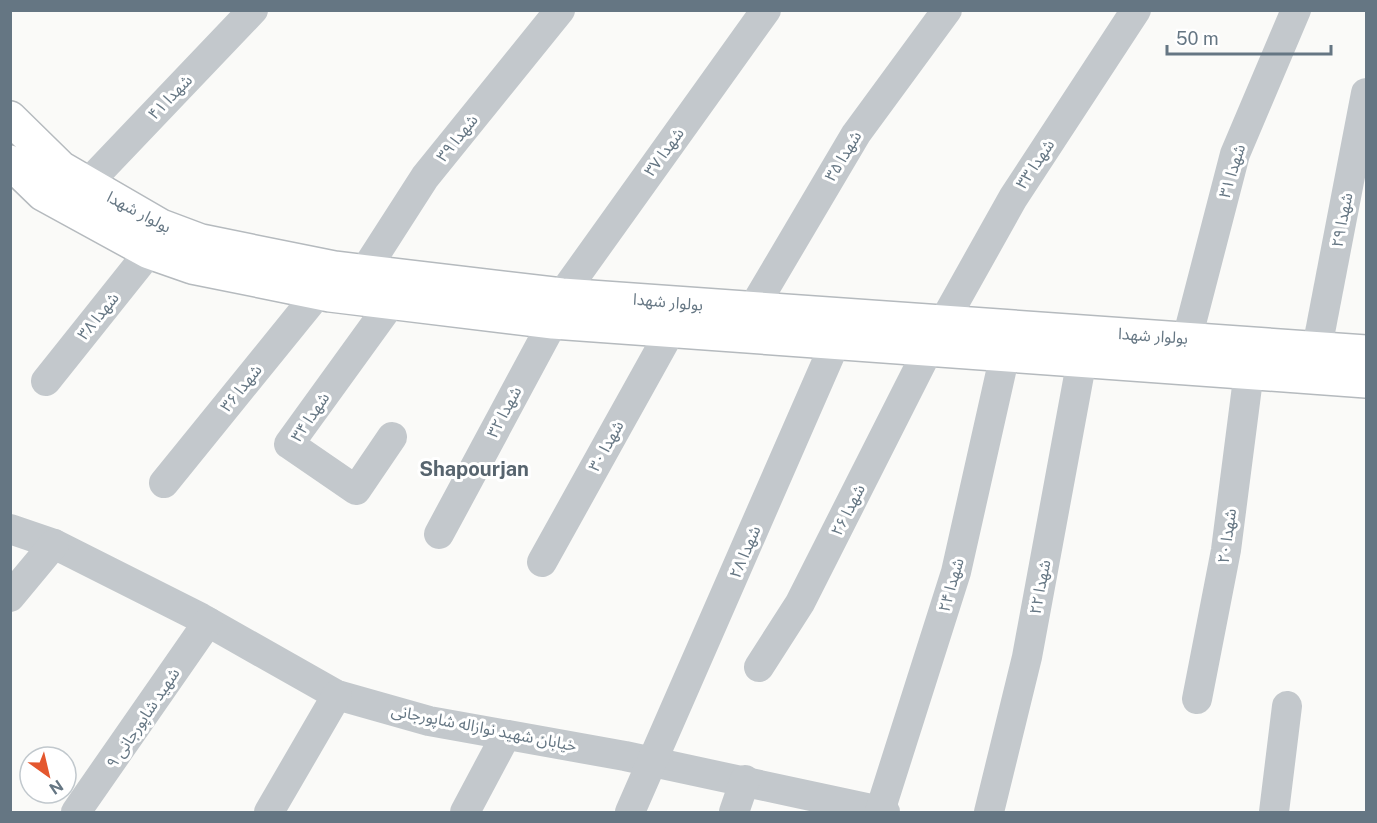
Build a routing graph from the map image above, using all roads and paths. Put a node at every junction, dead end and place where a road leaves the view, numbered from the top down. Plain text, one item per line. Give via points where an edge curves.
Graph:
1 (253, 10) edge
2 (560, 10) edge
3 (766, 10) edge
4 (947, 10) edge
5 (1136, 10) edge
6 (1296, 10) edge
7 (1366, 93) edge
8 (10, 118) edge
9 (10, 162) edge
10 (88, 183) junction
11 (149, 252) junction
12 (364, 272) junction
13 (318, 293) junction
14 (392, 303) junction
15 (558, 308) junction
16 (752, 310) junction
17 (671, 330) junction
18 (936, 335) junction
19 (1187, 339) junction
20 (836, 341) junction
21 (1317, 348) junction
22 (1366, 352) edge
23 (1005, 354) junction
24 (1082, 359) junction
25 (1249, 371) junction
26 (46, 381) dead end
27 (1366, 381) edge
28 (392, 437) dead end
29 (164, 483) dead end
30 (10, 529) edge
31 (439, 534) dead end
32 (54, 543) junction
33 (542, 561) dead end
34 (10, 597) edge
35 (208, 622) junction
36 (759, 667) dead end
37 (337, 695) junction
38 (1197, 699) dead end
39 (1287, 706) dead end
40 (506, 735) junction
41 (652, 761) junction
42 (745, 780) junction
43 (883, 812) edge
44 (76, 813) edge
45 (269, 813) edge
46 (465, 813) edge
47 (630, 813) edge
48 (734, 813) edge
49 (989, 813) edge
50 (1274, 813) edge

1 - 10 street, شهدا ۴۱
2 - 12 street, شهدا ۳۹ via 425,177
3 - 15 street, شهدا ۳۷
4 - 16 street, شهدا ۳۵ via 856,134
5 - 18 street, شهدا ۳۳ via 1013,198
6 - 19 street, شهدا ۳۱ via 1235,154
7 - 21 street, شهدا ۲۹
8 - 10 main road, بولوار شهدا via 61,168
9 - 11 main road, بولوار شهدا via 44,194
10 - 12 main road, بولوار شهدا via 161,226 201,241
11 - 13 main road, بولوار شهدا via 192,267
11 - 26 street, شهدا ۳۸
12 - 15 main road, بولوار شهدا
13 - 14 main road, بولوار شهدا
13 - 29 street, شهدا ۳۶
14 - 15 main road, بولوار شهدا
14 - 28 street, شهدا ۳۴ via 289,444 356,490
15 - 16 main road, بولوار شهدا
15 - 17 main road, بولوار شهدا
15 - 31 street, شهدا ۳۲
16 - 18 main road, بولوار شهدا
17 - 20 main road, بولوار شهدا
17 - 33 street, شهدا ۳۰
18 - 19 main road, بولوار شهدا
18 - 20 main road, بولوار شهدا
18 - 23 main road, بولوار شهدا
18 - 36 street, شهدا ۲۶ via 801,603
19 - 21 main road, بولوار شهدا
20 - 41 street, شهدا ۲۸
21 - 22 main road, بولوار شهدا
23 - 24 main road, بولوار شهدا
23 - 43 street, شهدا ۲۴ via 956,572
24 - 25 main road, بولوار شهدا
24 - 49 street, شهدا ۲۲ via 1026,657
25 - 27 main road, بولوار شهدا
25 - 38 street, شهدا ۲۰ via 1226,550
30 - 32 street, خیابان شهید نوازاله شاپورجانی
32 - 34 street
32 - 35 street, خیابان شهید نوازاله شاپورجانی
35 - 37 street, خیابان شهید نوازاله شاپورجانی
35 - 44 street, شهید شاپورجانی ۹
37 - 40 street, خیابان شهید نوازاله شاپورجانی via 429,721
37 - 45 street
39 - 50 street
40 - 41 street, خیابان شهید نوازاله شاپورجانی
40 - 46 street
41 - 42 street, خیابان شهید نوازاله شاپورجانی
41 - 47 street, شهدا ۲۸
42 - 43 street, خیابان شهید نوازاله شاپورجانی
42 - 48 street

